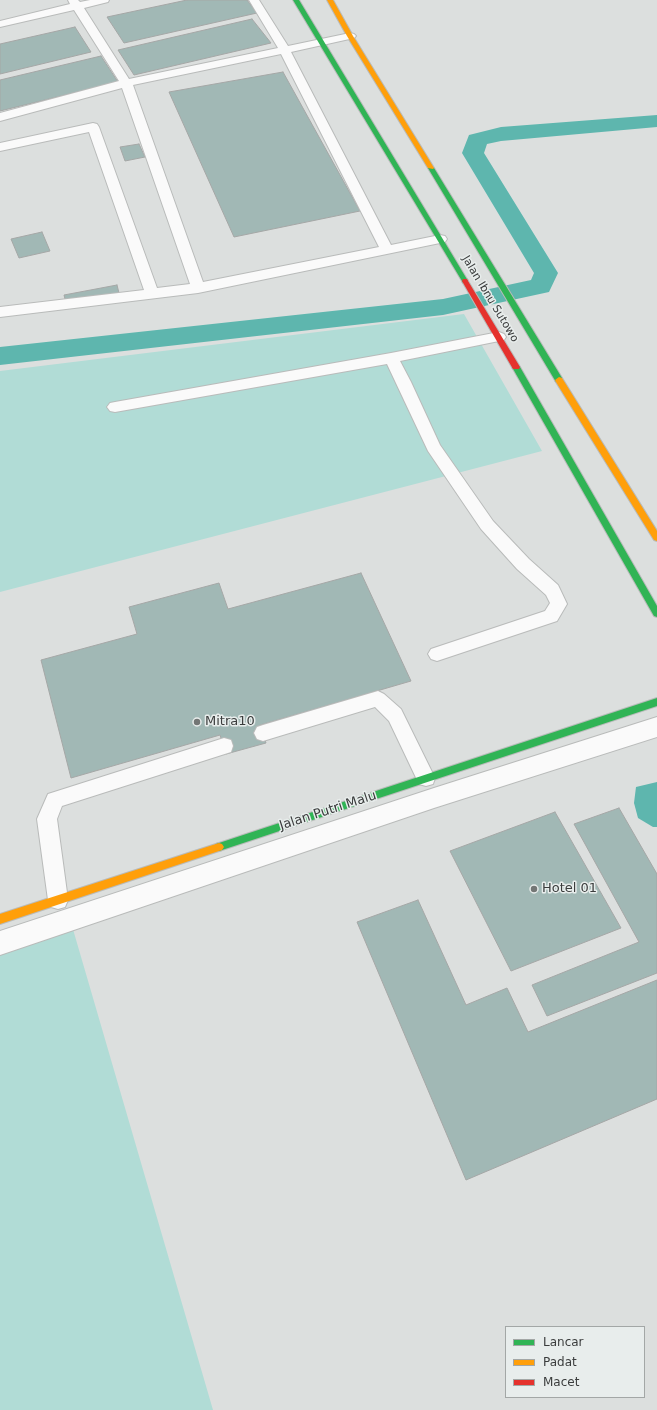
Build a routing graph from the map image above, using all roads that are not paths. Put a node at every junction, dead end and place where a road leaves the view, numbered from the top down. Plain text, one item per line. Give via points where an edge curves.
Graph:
1 (104, 0) edge
2 (254, 0) edge
3 (296, 0) edge
4 (330, 0) edge
5 (75, 3) edge
6 (0, 24) edge
7 (350, 36) junction
8 (321, 42) junction
9 (284, 49) junction
10 (126, 83) junction
11 (0, 118) edge
12 (0, 148) edge
13 (440, 238) junction
14 (387, 249) junction
15 (198, 288) junction
16 (152, 294) junction
17 (0, 312) edge
18 (499, 337) junction
19 (391, 358) junction
20 (115, 407) dead end
21 (657, 538) edge
22 (657, 614) edge
23 (437, 654) dead end
24 (657, 702) edge
25 (657, 727) edge
26 (263, 733) dead end
27 (224, 746) dead end
28 (426, 778) junction
29 (58, 900) junction
30 (0, 919) edge
31 (0, 943) edge

1 - 5 lane
2 - 9 lane
3 - 8 main road, Jalan Ibnu Sutowo
4 - 7 main road, Jalan Ibnu Sutowo
5 - 6 lane
5 - 10 lane
7 - 8 lane
7 - 21 main road, Jalan Ibnu Sutowo via 492,268 517,314
8 - 9 lane
8 - 13 main road, Jalan Ibnu Sutowo
9 - 10 lane
9 - 14 lane
10 - 11 lane
10 - 15 lane
12 - 16 lane via 93,127
13 - 14 lane
13 - 18 main road, Jalan Ibnu Sutowo
14 - 15 lane
15 - 16 lane
16 - 17 lane
18 - 19 lane
18 - 22 main road, Jalan Ibnu Sutowo
19 - 20 lane
19 - 23 lane via 434,447 487,525 523,564 552,590 559,604 551,616
24 - 28 main road, Jalan Putri Malu
25 - 31 street, Jalan Putri Malu via 434,798
26 - 28 lane via 378,699 395,715
27 - 29 lane via 55,800 47,819
28 - 29 main road, Jalan Putri Malu
29 - 30 main road, Jalan Putri Malu

